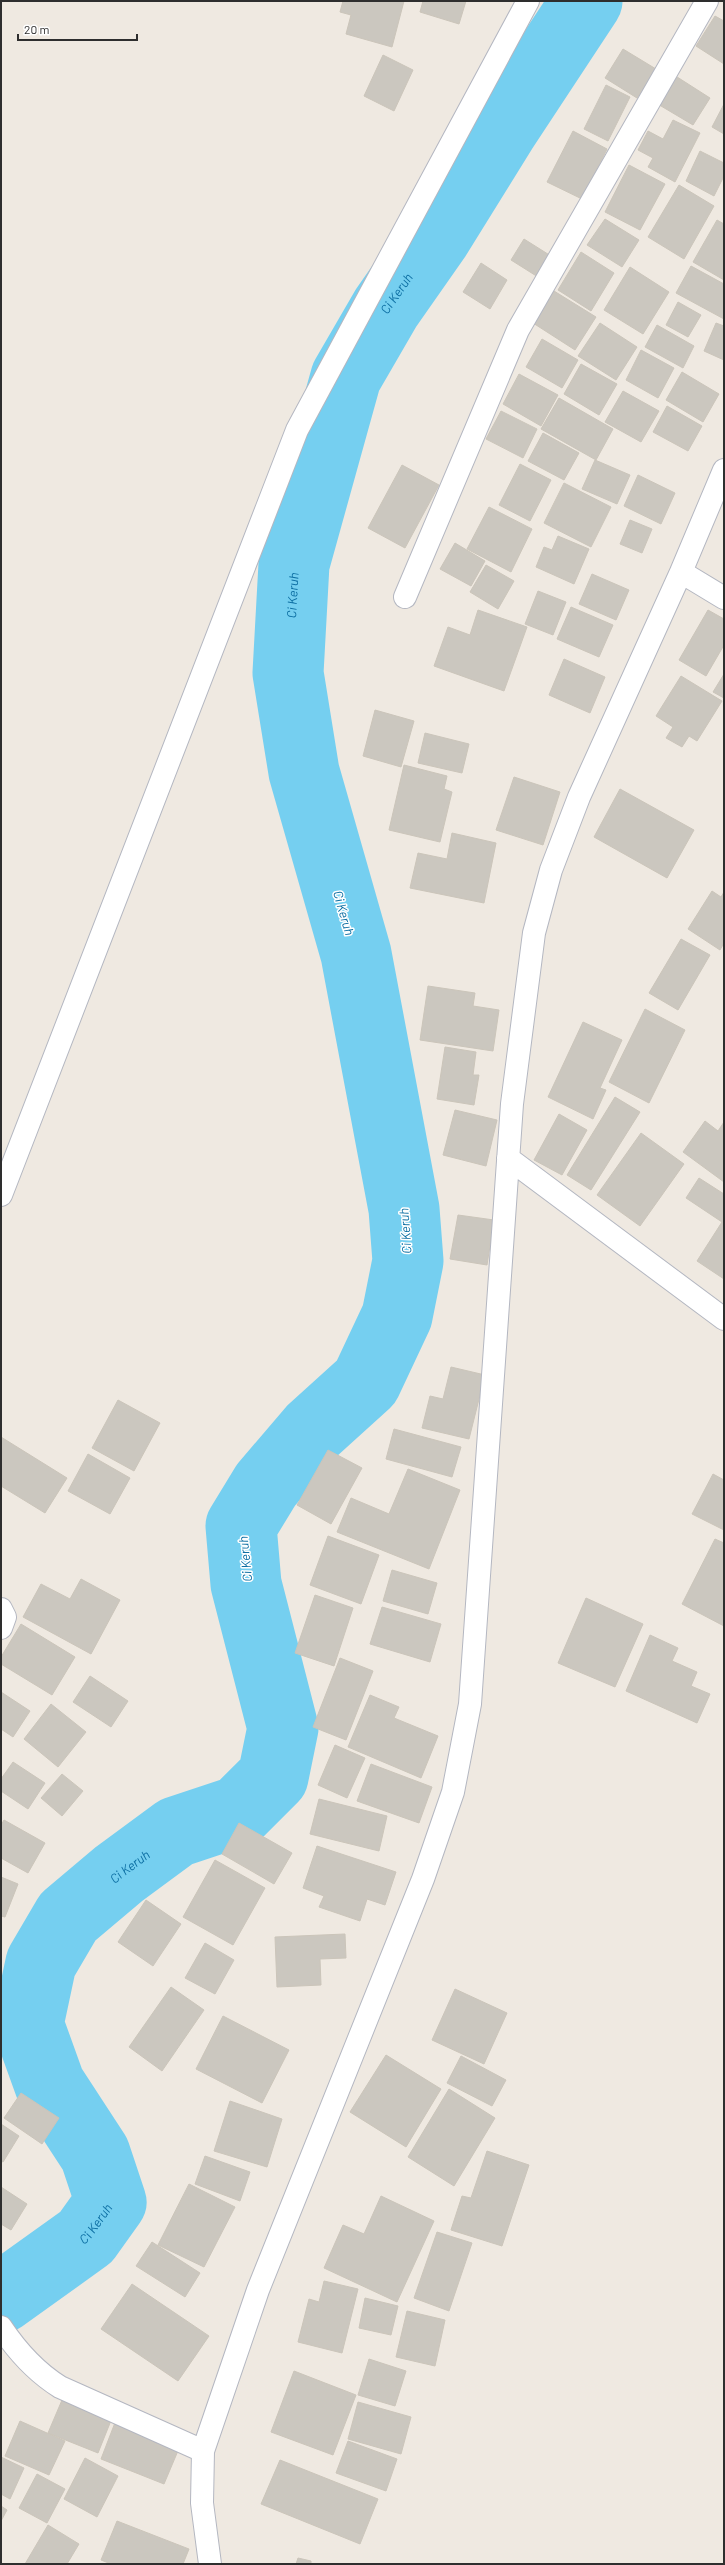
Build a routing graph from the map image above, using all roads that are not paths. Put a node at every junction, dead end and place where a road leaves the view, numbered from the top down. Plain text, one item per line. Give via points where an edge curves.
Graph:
1 (528, 1) edge
2 (707, 1) edge
3 (724, 470) edge
4 (681, 572) junction
5 (405, 597) dead end
6 (724, 598) edge
7 (508, 1158) junction
8 (2, 1190) edge
9 (724, 1319) edge
10 (1, 1609) edge
11 (1, 1628) edge
12 (1, 2327) edge
13 (203, 2451) junction
14 (210, 2564) edge

1 - 8 street via 297,430
2 - 5 street via 518,330
3 - 4 street
4 - 6 street
4 - 7 street via 579,797 551,870 534,933 512,1104
7 - 9 street
7 - 13 street via 470,1704 453,1792 423,1878 258,2290
10 - 11 street via 5,1617
12 - 13 street via 15,2349 47,2379 60,2387
13 - 14 street via 202,2503

